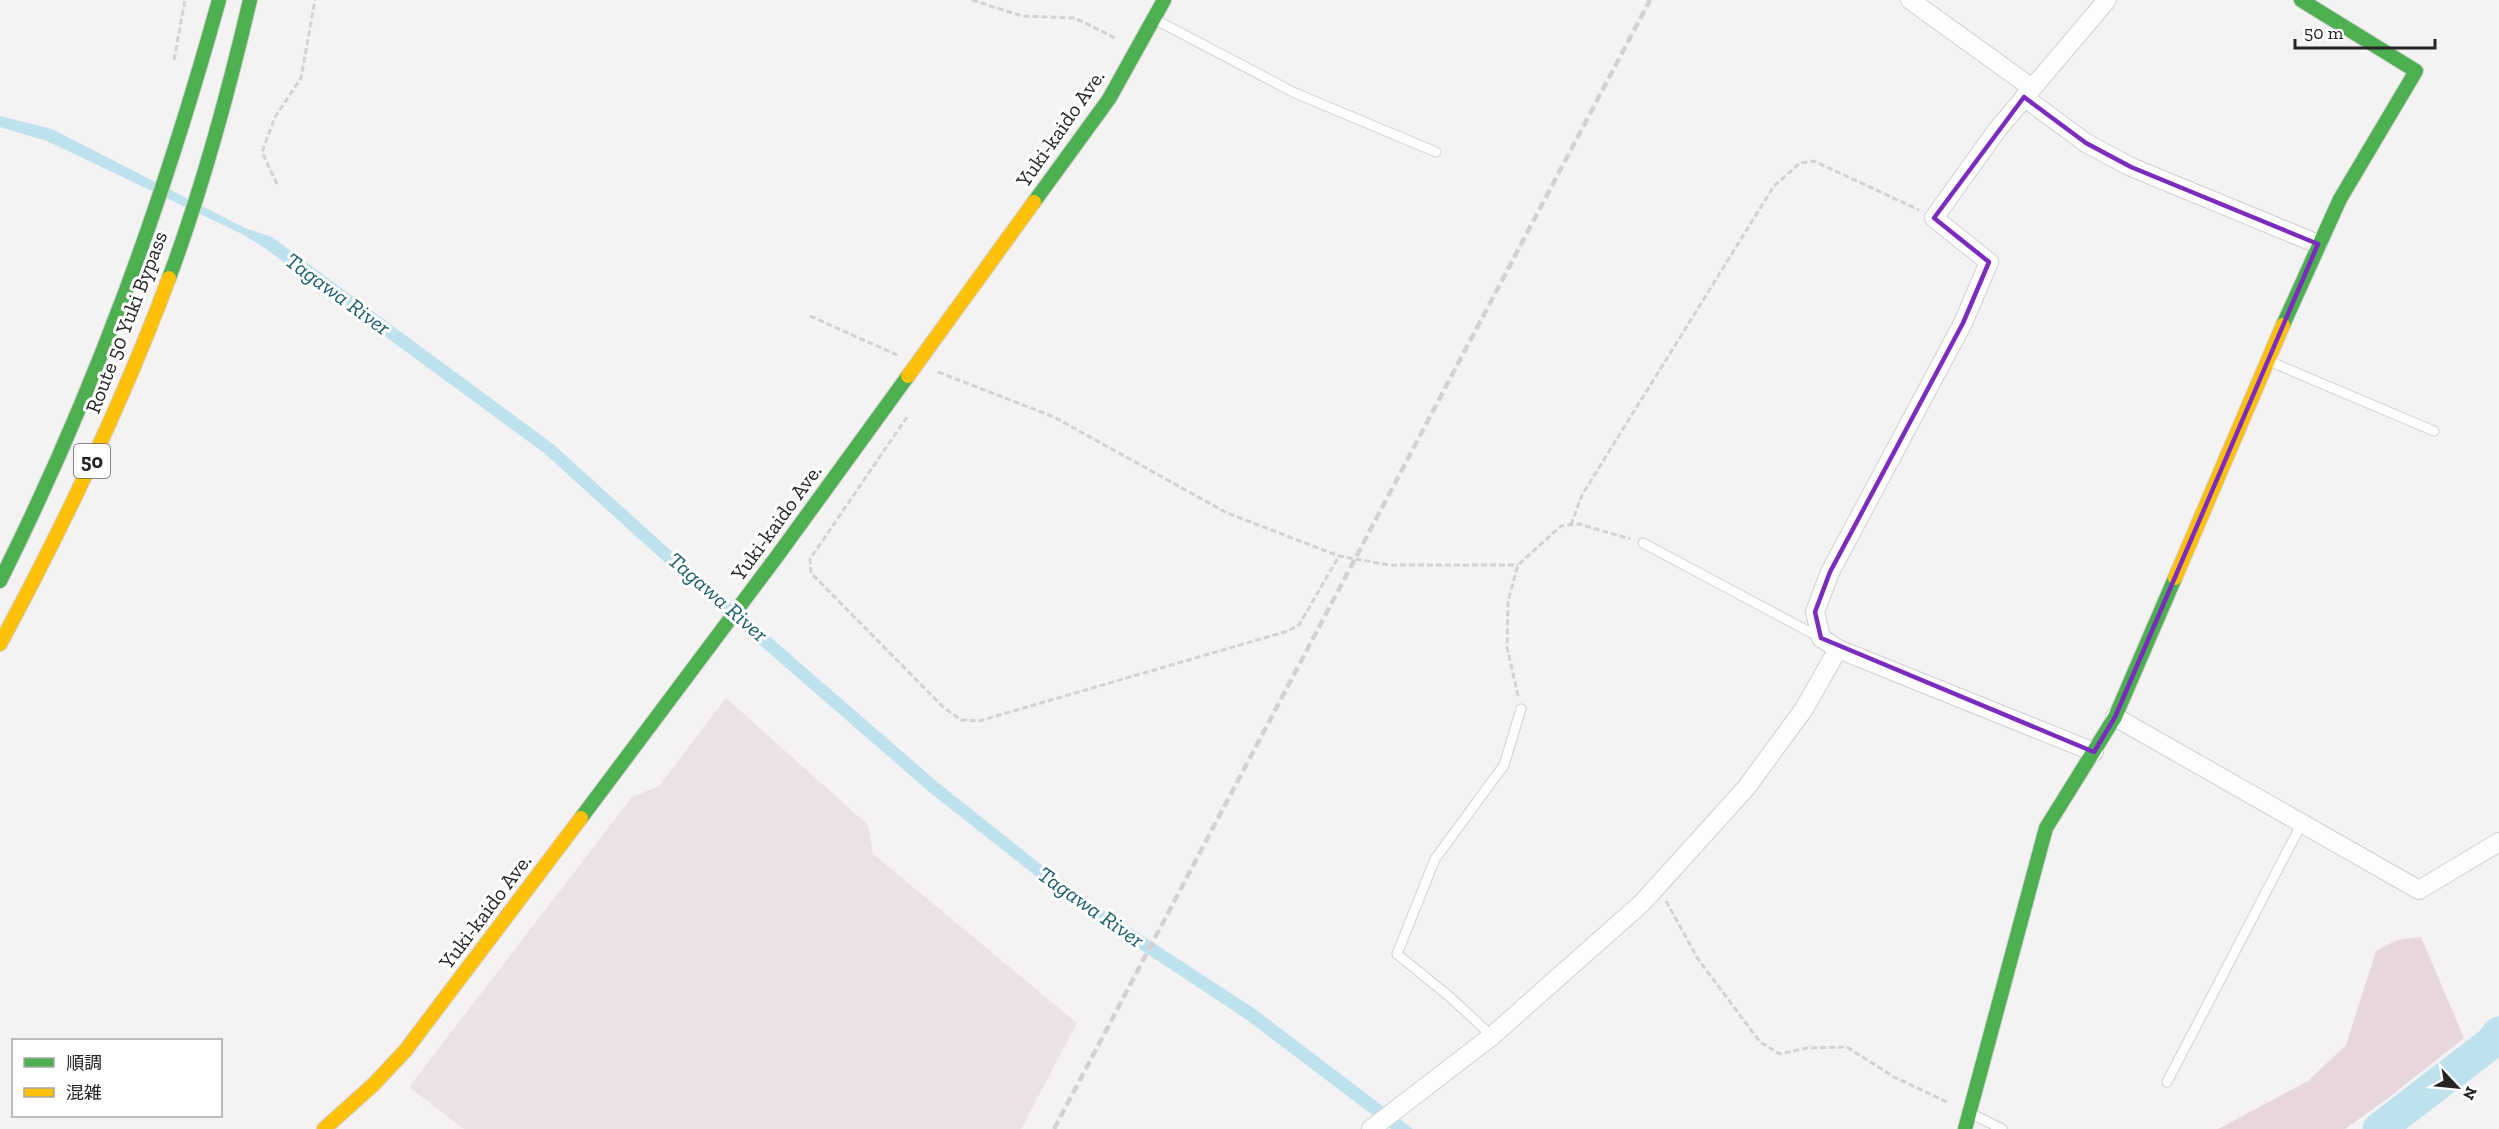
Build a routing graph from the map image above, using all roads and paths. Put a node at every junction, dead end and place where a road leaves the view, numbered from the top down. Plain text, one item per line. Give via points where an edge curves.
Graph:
1 (185, 0) edge
2 (219, 0) edge
3 (250, 0) edge
4 (315, 0) edge
5 (972, 0) edge
6 (1164, 0) edge
7 (1910, 0) edge
8 (2108, 0) edge
9 (2301, 0) edge
10 (1154, 18) junction
11 (1137, 50) junction
12 (173, 63) dead end
13 (2028, 92) junction
14 (1436, 152) dead end
15 (277, 184) dead end
16 (1934, 218) junction
17 (2318, 244) junction
18 (810, 316) dead end
19 (903, 358) dead end
20 (2270, 362) junction
21 (918, 364) junction
22 (910, 408) dead end
23 (2434, 431) dead end
24 (1570, 525) junction
25 (1643, 543) joint
26 (1339, 556) junction
27 (1518, 564) junction
28 (0, 581) edge
29 (1821, 638) junction
30 (0, 644) edge
31 (1838, 649) junction
32 (1521, 709) joint
33 (2115, 717) junction
34 (2094, 752) junction
35 (2302, 823) junction
36 (2499, 842) edge
37 (1658, 886) junction
38 (1492, 1036) junction
39 (2167, 1082) dead end
40 (1970, 1113) junction
41 (324, 1129) edge
42 (1371, 1129) edge
43 (1965, 1129) edge
44 (2002, 1129) edge

1 - 12 path
2 - 28 main road, Route 50 Yuki Bypass / 50 via 142,252 111,337
3 - 30 main road, Route 50 Yuki Bypass / 50 via 232,76 170,272 80,488
4 - 15 path via 301,78 275,117 262,152
5 - 11 path via 1022,16 1075,18
6 - 10 main road, Yuki-kaido Ave.
7 - 13 street
8 - 13 street
9 - 17 main road via 2416,71
10 - 11 main road, Yuki-kaido Ave.
10 - 14 lane via 1295,93
11 - 21 main road, Yuki-kaido Ave. via 1109,99
13 - 16 street
13 - 17 street via 2086,143 2131,167
16 - 24 path via 1814,162 1800,164 1791,171 1774,186 1582,495
16 - 29 street via 1989,262 1963,323 1830,572 1815,612
17 - 20 main road
18 - 19 path
20 - 23 lane
20 - 33 main road
21 - 26 path via 1054,417 1227,513
21 - 41 main road, Yuki-kaido Ave. via 405,1051
22 - 26 path via 904,424 810,560 811,573 943,707 961,720 979,722 1288,631 1299,625
24 - 25 path via 1579,524
24 - 27 path via 1561,526
25 - 29 lane
26 - 27 path via 1389,565
27 - 32 path via 1508,601 1507,647
29 - 31 street
31 - 34 street
31 - 37 street via 1804,709 1746,788
32 - 38 lane via 1504,765 1435,859 1397,954
33 - 34 main road
33 - 35 street
34 - 40 main road via 2046,828
35 - 36 street via 2419,890
35 - 39 lane
37 - 38 street
37 - 40 path via 1698,959 1760,1042 1780,1054 1807,1048 1847,1047 1894,1077
38 - 42 street
40 - 43 main road
40 - 44 lane

